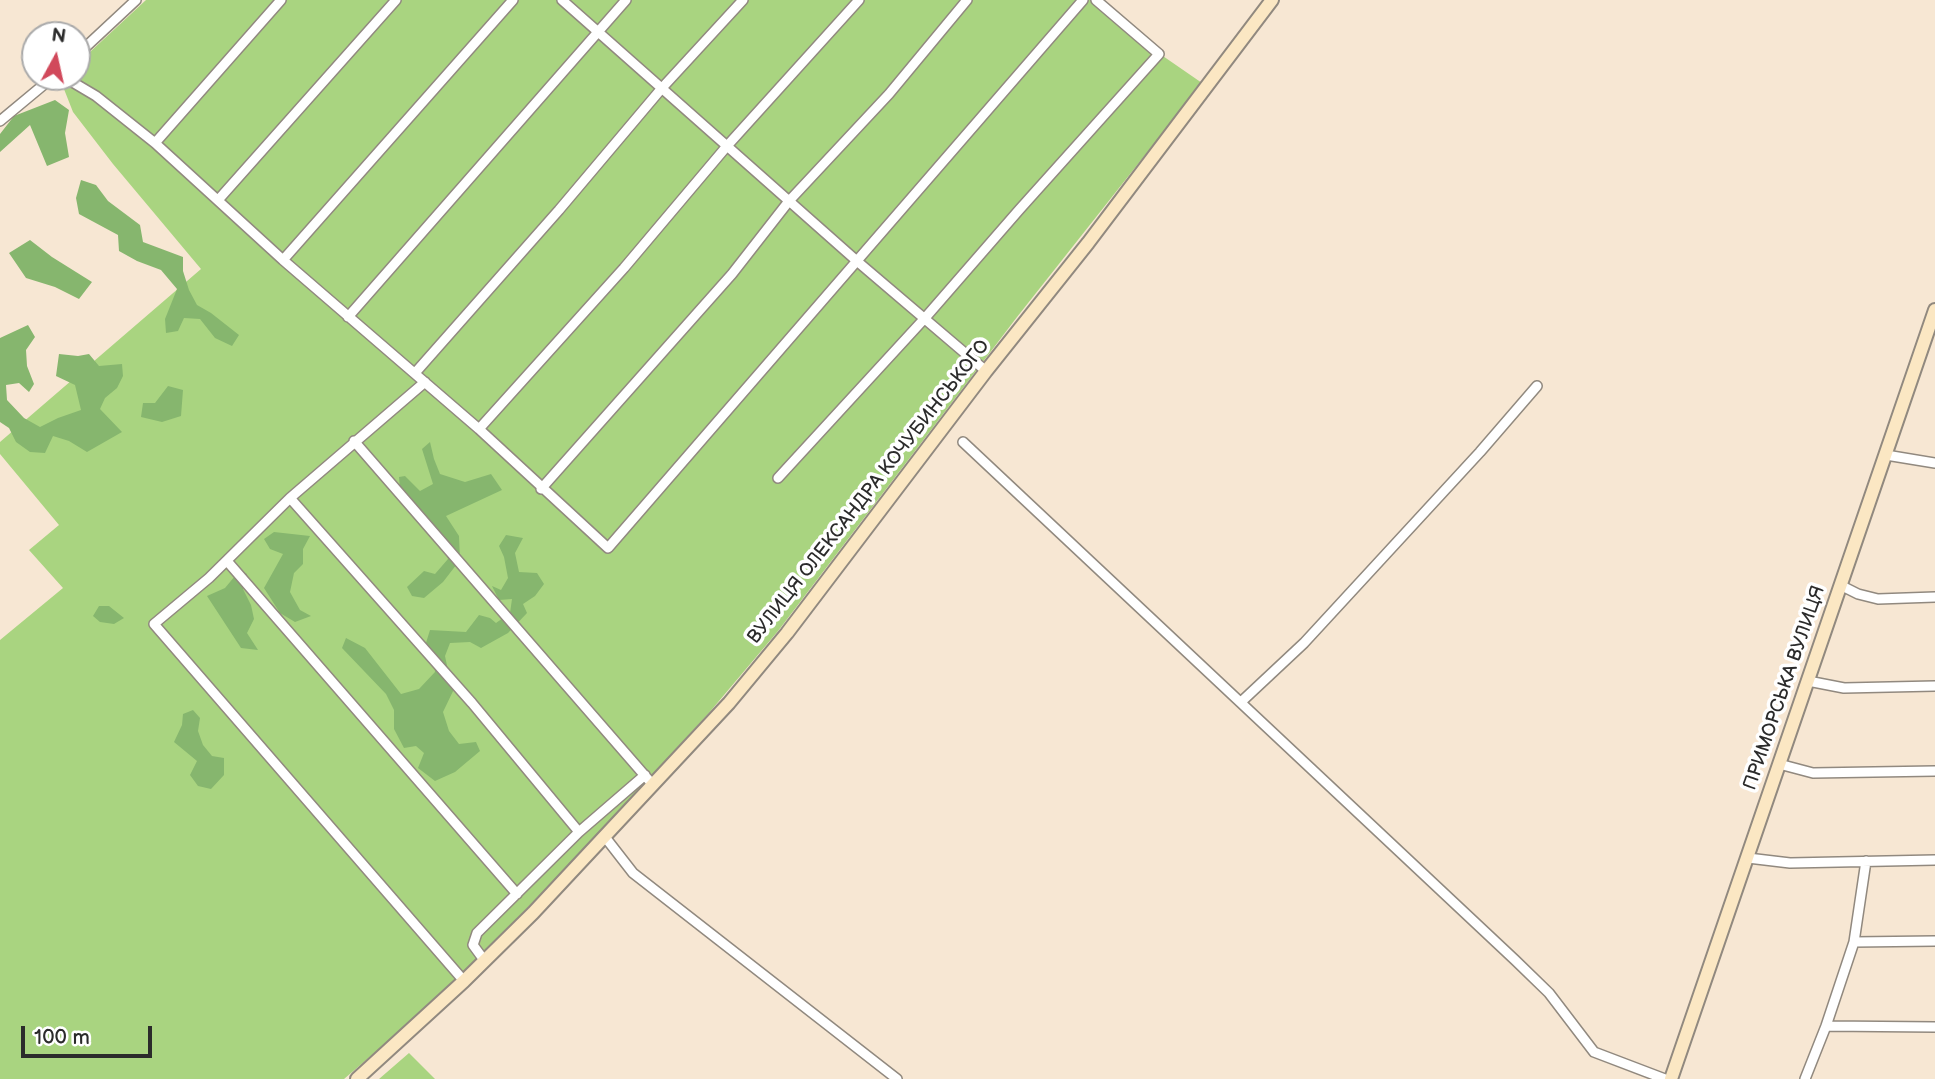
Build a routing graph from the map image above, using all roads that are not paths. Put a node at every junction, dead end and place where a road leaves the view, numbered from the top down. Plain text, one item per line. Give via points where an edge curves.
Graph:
1 (136, 0) edge
2 (281, 0) edge
3 (396, 0) edge
4 (513, 0) edge
5 (562, 0) edge
6 (626, 0) edge
7 (743, 0) edge
8 (859, 0) edge
9 (967, 0) edge
10 (1083, 0) edge
11 (1096, 0) edge
12 (1272, 0) edge
13 (597, 32) junction
14 (91, 42) edge
15 (662, 88) junction
16 (36, 91) edge
17 (88, 91) edge
18 (0, 121) edge
19 (155, 143) junction
20 (727, 146) junction
21 (219, 200) junction
22 (789, 201) junction
23 (283, 260) junction
24 (858, 262) junction
25 (1935, 310) edge
26 (348, 317) junction
27 (925, 318) junction
28 (986, 371) junction
29 (415, 373) junction
30 (425, 382) junction
31 (1536, 386) dead end
32 (479, 429) junction
33 (354, 441) junction
34 (963, 442) dead end
35 (1886, 455) junction
36 (1935, 463) edge
37 (778, 478) dead end
38 (541, 489) junction
39 (290, 498) junction
40 (227, 561) junction
41 (1840, 585) junction
42 (1935, 597) edge
43 (1808, 681) junction
44 (1935, 686) edge
45 (1241, 702) junction
46 (1779, 764) junction
47 (1935, 771) edge
48 (649, 780) junction
49 (579, 832) junction
50 (605, 837) junction
51 (1748, 858) junction
52 (1935, 860) edge
53 (1866, 861) junction
54 (517, 894) junction
55 (1935, 941) edge
56 (1854, 942) junction
57 (484, 960) junction
58 (464, 981) junction
59 (1826, 1026) junction
60 (1935, 1027) edge
61 (356, 1079) edge
62 (897, 1079) edge
63 (1665, 1079) edge
64 (1671, 1079) edge
65 (1805, 1079) edge

1 - 14 street
2 - 19 street
3 - 21 street
4 - 23 street
5 - 13 street
6 - 13 street
7 - 15 street
8 - 20 street
9 - 22 street via 889,94
10 - 24 street
11 - 27 street via 1159,54
12 - 28 street, ВУЛИЦЯ ОЛЕКСАНДРА КОЧУБИНСЬКОГО
13 - 15 street
13 - 26 street
15 - 20 street
15 - 29 street
16 - 18 street
17 - 19 street
19 - 21 street
20 - 22 street
20 - 32 street
21 - 23 street
22 - 24 street
22 - 38 street via 732,274
23 - 26 street
24 - 27 street
24 - 38 street via 608,548
25 - 35 street, ПРИМОРСЬКА ВУЛИЦЯ
26 - 29 street
27 - 28 street
27 - 37 street
28 - 48 street, ВУЛИЦЯ ОЛЕКСАНДРА КОЧУБИНСЬКОГО via 787,633 729,703
29 - 30 street
30 - 32 street
30 - 33 street
31 - 45 street via 1321,625
32 - 38 street
33 - 39 street
33 - 48 street
34 - 45 street
35 - 36 street
35 - 41 street, ПРИМОРСЬКА ВУЛИЦЯ
39 - 40 street
39 - 49 street via 472,702
40 - 54 street
40 - 58 street via 154,624
41 - 42 street via 1878,598
41 - 43 street, ПРИМОРСЬКА ВУЛИЦЯ
43 - 44 street via 1843,688
43 - 46 street, ПРИМОРСЬКА ВУЛИЦЯ
45 - 63 street via 1549,993 1594,1052
46 - 47 street via 1813,773
46 - 51 street, ПРИМОРСЬКА ВУЛИЦЯ
48 - 49 street
48 - 50 street, ВУЛИЦЯ ОЛЕКСАНДРА КОЧУБИНСЬКОГО
49 - 54 street
50 - 57 street, ВУЛИЦЯ ОЛЕКСАНДРА КОЧУБИНСЬКОГО
50 - 62 street via 633,873
51 - 53 street via 1790,863
51 - 64 street, ПРИМОРСЬКА ВУЛИЦЯ
52 - 53 street
53 - 56 street
54 - 57 street via 477,933 473,945
55 - 56 street
56 - 59 street
57 - 58 street, ВУЛИЦЯ ОЛЕКСАНДРА КОЧУБИНСЬКОГО
58 - 61 street, ВУЛИЦЯ ОЛЕКСАНДРА КОЧУБИНСЬКОГО
59 - 60 street
59 - 65 street

